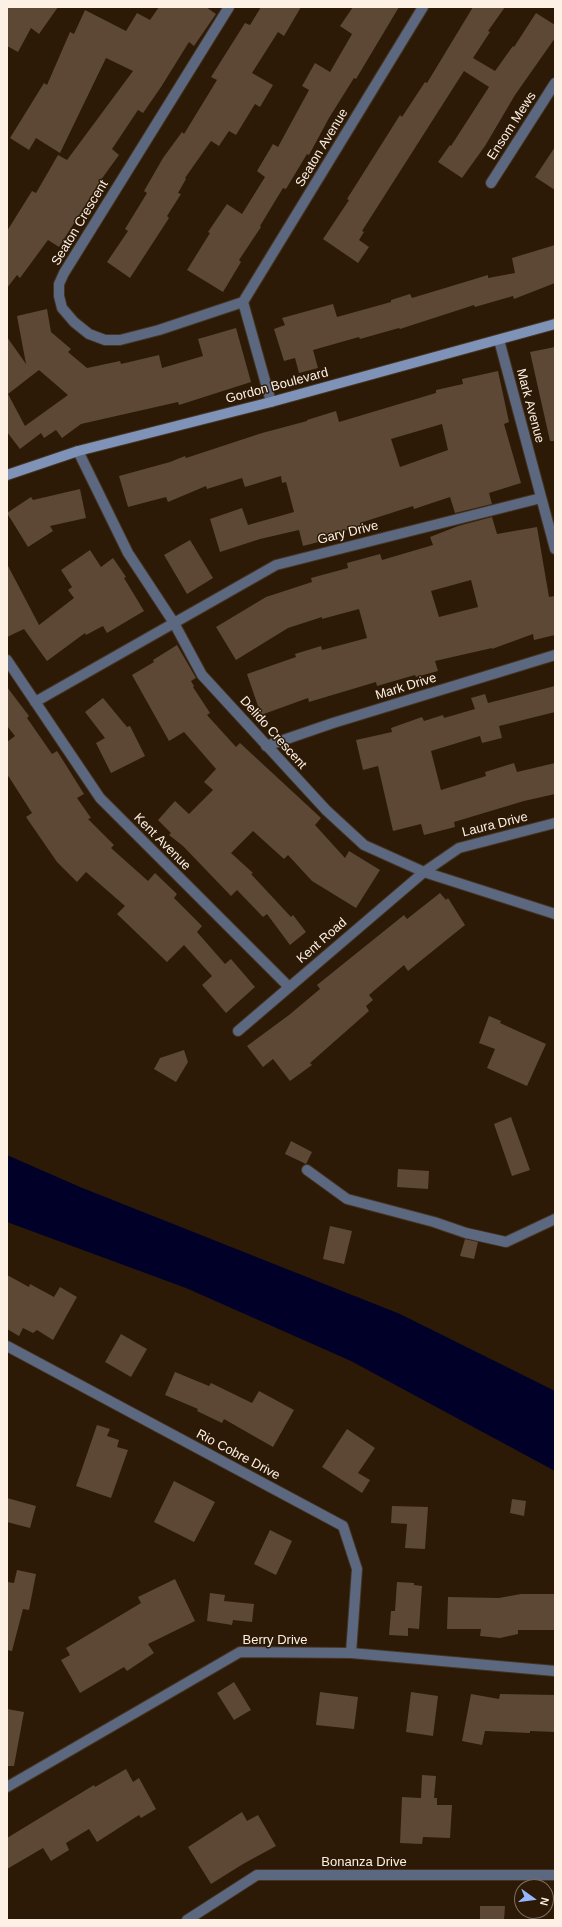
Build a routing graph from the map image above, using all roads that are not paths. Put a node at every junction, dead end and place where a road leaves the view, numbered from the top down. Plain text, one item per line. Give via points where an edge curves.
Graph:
1 (229, 7) edge
2 (423, 7) edge
3 (555, 83) edge
4 (491, 183) dead end
5 (243, 302) junction
6 (555, 324) edge
7 (499, 340) junction
8 (272, 402) junction
9 (78, 451) junction
10 (8, 473) edge
11 (541, 498) junction
12 (555, 549) edge
13 (174, 622) junction
14 (555, 655) edge
15 (7, 660) edge
16 (35, 702) junction
17 (266, 746) junction
18 (555, 823) edge
19 (424, 872) junction
20 (555, 914) edge
21 (289, 987) junction
22 (238, 1031) dead end
23 (307, 1170) dead end
24 (555, 1219) edge
25 (7, 1346) edge
26 (351, 1653) junction
27 (555, 1671) edge
28 (7, 1787) edge
29 (555, 1875) edge
30 (187, 1920) edge

1 - 5 street, Seaton Crescent via 64,273 59,284 59,296 62,308 74,322 89,334 105,340 120,340 160,330
2 - 5 street, Seaton Avenue
3 - 4 street, Ensom Mews
5 - 8 street
6 - 7 street, Gordon Boulevard
7 - 8 street, Gordon Boulevard
7 - 11 street, Mark Avenue
8 - 9 street, Gordon Boulevard
9 - 10 street, Gordon Boulevard
9 - 13 street, Delido Crescent via 128,553
11 - 12 street, Mark Avenue
11 - 13 street, Gary Drive via 276,565
13 - 16 street
13 - 17 street, Delido Crescent via 202,675
14 - 17 street, Mark Drive
15 - 16 street, Kent Avenue
16 - 21 street, Kent Avenue via 100,798
17 - 19 street, Delido Crescent via 326,810 364,845
18 - 19 street, Laura Drive via 459,848
19 - 20 street, Delido Crescent
19 - 21 street, Kent Road
21 - 22 street, Kent Road
23 - 24 street via 347,1199 506,1242
25 - 26 street, Rio Cobre Drive via 343,1526 357,1569
26 - 27 street, Berry Drive
26 - 28 street, Berry Drive via 240,1652
29 - 30 street, Bonanza Drive via 258,1875

